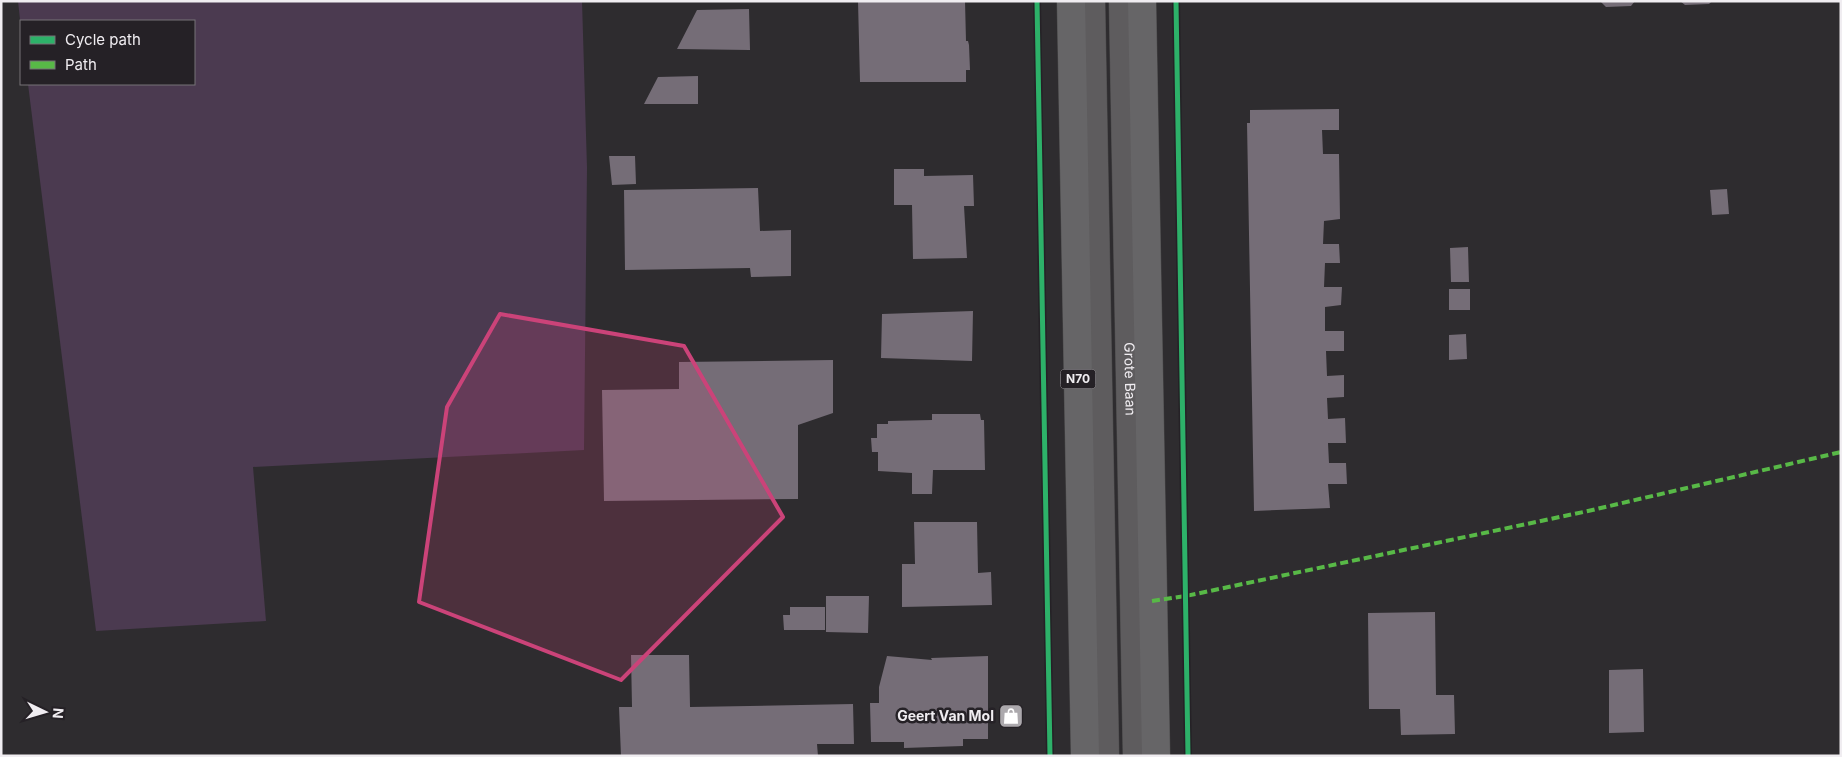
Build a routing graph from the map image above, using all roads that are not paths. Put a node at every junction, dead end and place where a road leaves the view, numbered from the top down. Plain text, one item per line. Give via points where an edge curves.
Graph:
1 (1071, 1) edge
2 (1091, 1) edge
3 (1123, 1) edge
4 (1142, 1) edge
5 (1085, 756) edge
6 (1104, 756) edge
7 (1137, 756) edge
8 (1156, 756) edge

1 - 5 main road, N70
2 - 6 lane
3 - 7 lane, Grote Baan
4 - 8 main road, Grote Baan

